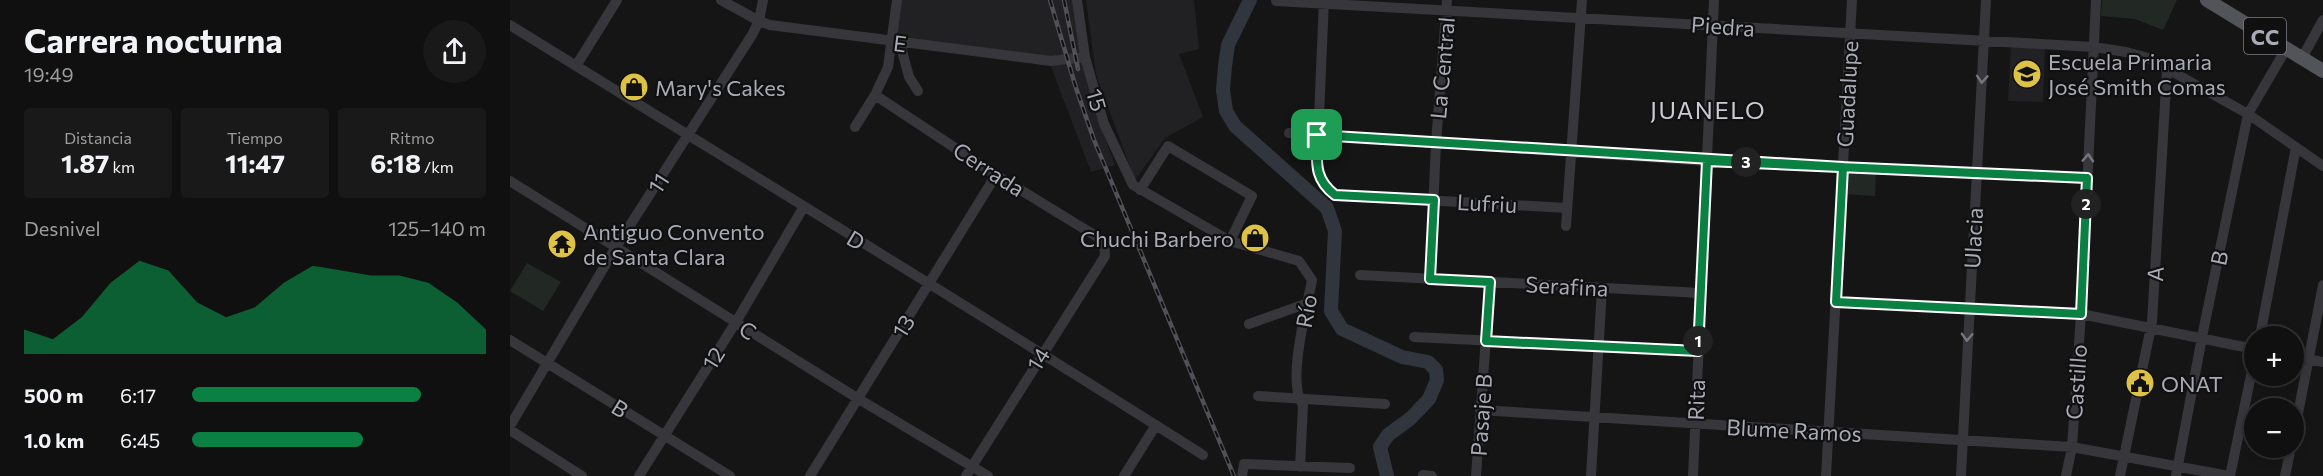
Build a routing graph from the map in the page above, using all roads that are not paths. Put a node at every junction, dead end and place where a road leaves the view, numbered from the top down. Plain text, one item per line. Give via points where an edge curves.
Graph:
1 (617, 0) edge
2 (721, 0) edge
3 (763, 0) edge
4 (897, 0) edge
5 (1077, 0) edge
6 (1582, 0) edge
7 (1714, 0) edge
8 (1852, 0) edge
9 (1986, 0) edge
10 (2096, 0) edge
11 (2207, 0) edge
12 (1276, 1) edge
13 (1324, 2) edge
14 (1447, 5) edge
15 (1581, 17) junction
16 (2323, 20) edge
17 (759, 21) junction
18 (1713, 24) junction
19 (510, 25) edge
20 (1850, 33) junction
21 (1984, 42) junction
22 (896, 43) junction
23 (2094, 47) junction
24 (2286, 49) junction
25 (1085, 57) junction
26 (2301, 58) junction
27 (576, 66) junction
28 (2167, 70) junction
29 (2323, 71) edge
30 (918, 91) dead end
31 (875, 95) junction
32 (2248, 114) junction
33 (855, 127) dead end
34 (1289, 133) dead end
35 (1317, 135) junction
36 (688, 136) junction
37 (1436, 143) junction
38 (2296, 147) junction
39 (1572, 151) junction
40 (1707, 161) junction
41 (2323, 166) edge
42 (1843, 167) junction
43 (1976, 173) junction
44 (996, 175) junction
45 (2087, 178) junction
46 (510, 181) edge
47 (1140, 190) junction
48 (1434, 200) junction
49 (803, 208) junction
50 (1567, 208) junction
51 (1566, 226) dead end
52 (1104, 241) joint
53 (1230, 241) junction
54 (616, 246) junction
55 (1360, 276) dead end
56 (1430, 279) junction
57 (1490, 282) junction
58 (929, 284) junction
59 (2323, 285) edge
60 (1602, 288) junction
61 (1701, 293) junction
62 (1836, 302) junction
63 (1308, 303) junction
64 (1969, 307) junction
65 (2081, 314) junction
66 (736, 322) junction
67 (1249, 324) dead end
68 (2262, 326) edge
69 (2151, 328) junction
70 (1414, 337) dead end
71 (2202, 339) junction
72 (510, 340) edge
73 (1486, 341) junction
74 (1599, 346) junction
75 (2244, 347) edge
76 (1698, 351) junction
77 (1042, 353) junction
78 (2304, 358) edge
79 (2309, 359) junction
80 (546, 362) junction
81 (2323, 362) edge
82 (2249, 386) edge
83 (1258, 396) dead end
84 (857, 398) junction
85 (2301, 398) edge
86 (1298, 399) junction
87 (1385, 404) dead end
88 (1480, 410) junction
89 (1595, 418) junction
90 (1695, 424) junction
91 (1156, 426) junction
92 (510, 428) edge
93 (1828, 431) junction
94 (665, 436) junction
95 (1963, 440) junction
96 (2072, 447) junction
97 (1203, 455) dead end
98 (2123, 456) junction
99 (2289, 458) edge
100 (972, 466) junction
101 (1350, 468) dead end
102 (1308, 470) edge
103 (2177, 471) edge
104 (582, 476) edge
105 (639, 476) edge
106 (730, 476) edge
107 (810, 476) edge
108 (966, 476) edge
109 (988, 476) edge
110 (1125, 476) edge
111 (1242, 476) edge
112 (1476, 476) edge
113 (1591, 476) edge
114 (1693, 476) edge
115 (1826, 476) edge
116 (1961, 476) edge
117 (2066, 476) edge
118 (2120, 476) edge
119 (2230, 476) edge
120 (2285, 476) edge

1 - 27 street
2 - 17 street, E
3 - 17 street, 11
4 - 22 street
5 - 25 street, 15
6 - 15 street
7 - 18 street, Rita
8 - 20 street, Guadalupe
9 - 21 street, Ulacia
10 - 23 street, Castillo
11 - 24 main road, CC
12 - 13 street, Piedra
13 - 14 street, Piedra
13 - 35 street
14 - 15 street, Piedra
14 - 37 street, La Central
15 - 18 street, Piedra
15 - 39 street
16 - 26 street
17 - 22 street, E
17 - 36 street, 11
18 - 20 street, Piedra
18 - 40 street, Rita
19 - 27 street, D
20 - 21 street, Piedra
20 - 42 street, Guadalupe
21 - 23 street, Piedra
21 -> 43 street, Ulacia
22 - 25 street, E via 1051,61
22 - 30 street
22 - 31 street
23 - 28 street, Piedra via 2148,58
45 -> 23 street, Castillo
24 - 26 main road, CC
24 - 32 street, B
25 - 47 street, 15 via 1104,124 1133,185
26 - 29 main road, CC
27 - 36 street, D
28 - 32 street, Piedra
28 - 69 street, A
31 - 33 street
31 - 44 street, Cerrada
32 - 38 street, Piedra
32 - 71 street, B
34 - 35 street
35 - 37 street
35 - 48 street, Lufriu via 1320,179 1335,195
36 - 49 street, D
36 - 54 street, 11
37 - 39 street
37 - 48 street, La Central
38 - 41 street, Piedra
38 - 68 street
39 - 40 street
39 - 50 street
40 - 42 street
40 - 61 street, Rita
42 - 43 street
42 - 62 street, Guadalupe
43 - 45 street
43 - 64 street, Ulacia
44 - 52 street, Cerrada
44 - 58 street, 13
45 - 65 street, Castillo
46 - 54 street, C
47 - 53 street, Río
47 - 53 street via 1168,146 1252,196
48 - 50 street, Lufriu
48 - 56 street, La Central
49 - 58 street, D
49 - 66 street, 12
50 - 51 street
52 - 77 street, 14 via 1105,256
53 - 63 street, Río via 1299,261 1312,280
54 - 66 street, C
54 - 80 street, 11
55 - 56 street, Serafina
56 - 57 street, Serafina
57 - 60 street, Serafina
57 - 73 street, Pasaje B
58 - 77 street, D
58 - 84 street, 13
59 - 79 street
60 - 61 street, Serafina
60 - 74 street
61 - 76 street, Rita
62 - 64 street
62 - 93 street, Guadalupe
63 - 67 street
63 - 86 street, Río via 1297,357
64 - 65 street
64 -> 95 street, Ulacia
65 - 69 street
65 - 96 street, Castillo
66 - 84 street, C
66 - 94 street, 12
69 - 71 street
69 - 98 street, A
70 - 73 street
71 - 75 street
71 - 103 street, B
72 - 80 street, B
73 - 74 street
73 - 88 street, Pasaje B
74 - 76 street
74 - 89 street
76 - 90 street, Rita
77 - 91 street, D
77 - 100 street, 14
78 - 79 street
79 - 81 street
79 - 85 street
80 - 92 street, 11
80 - 94 street, B
82 - 119 street
83 - 86 street
84 - 100 street, C
84 - 107 street, 13
86 - 87 street
86 - 102 street, Río via 1303,405
88 - 89 street, Blume Ramos
88 - 112 street, Pasaje B
89 - 90 street, Blume Ramos
89 - 113 street
90 - 93 street, Blume Ramos
90 - 114 street, Rita
91 - 97 street, D
91 - 110 street
92 - 104 street
93 - 95 street, Blume Ramos
93 - 115 street, Guadalupe
94 - 105 street, 12
94 - 106 street, B
95 - 96 street, Blume Ramos
95 - 116 street, Ulacia
96 - 98 street, Blume Ramos
96 - 117 street, Castillo
98 - 103 street, Blume Ramos
98 - 118 street, A
99 - 120 street
100 - 108 street, 14
100 - 109 street, C
101 - 102 street
102 - 111 street via 1244,464
103 - 119 street, Blume Ramos

